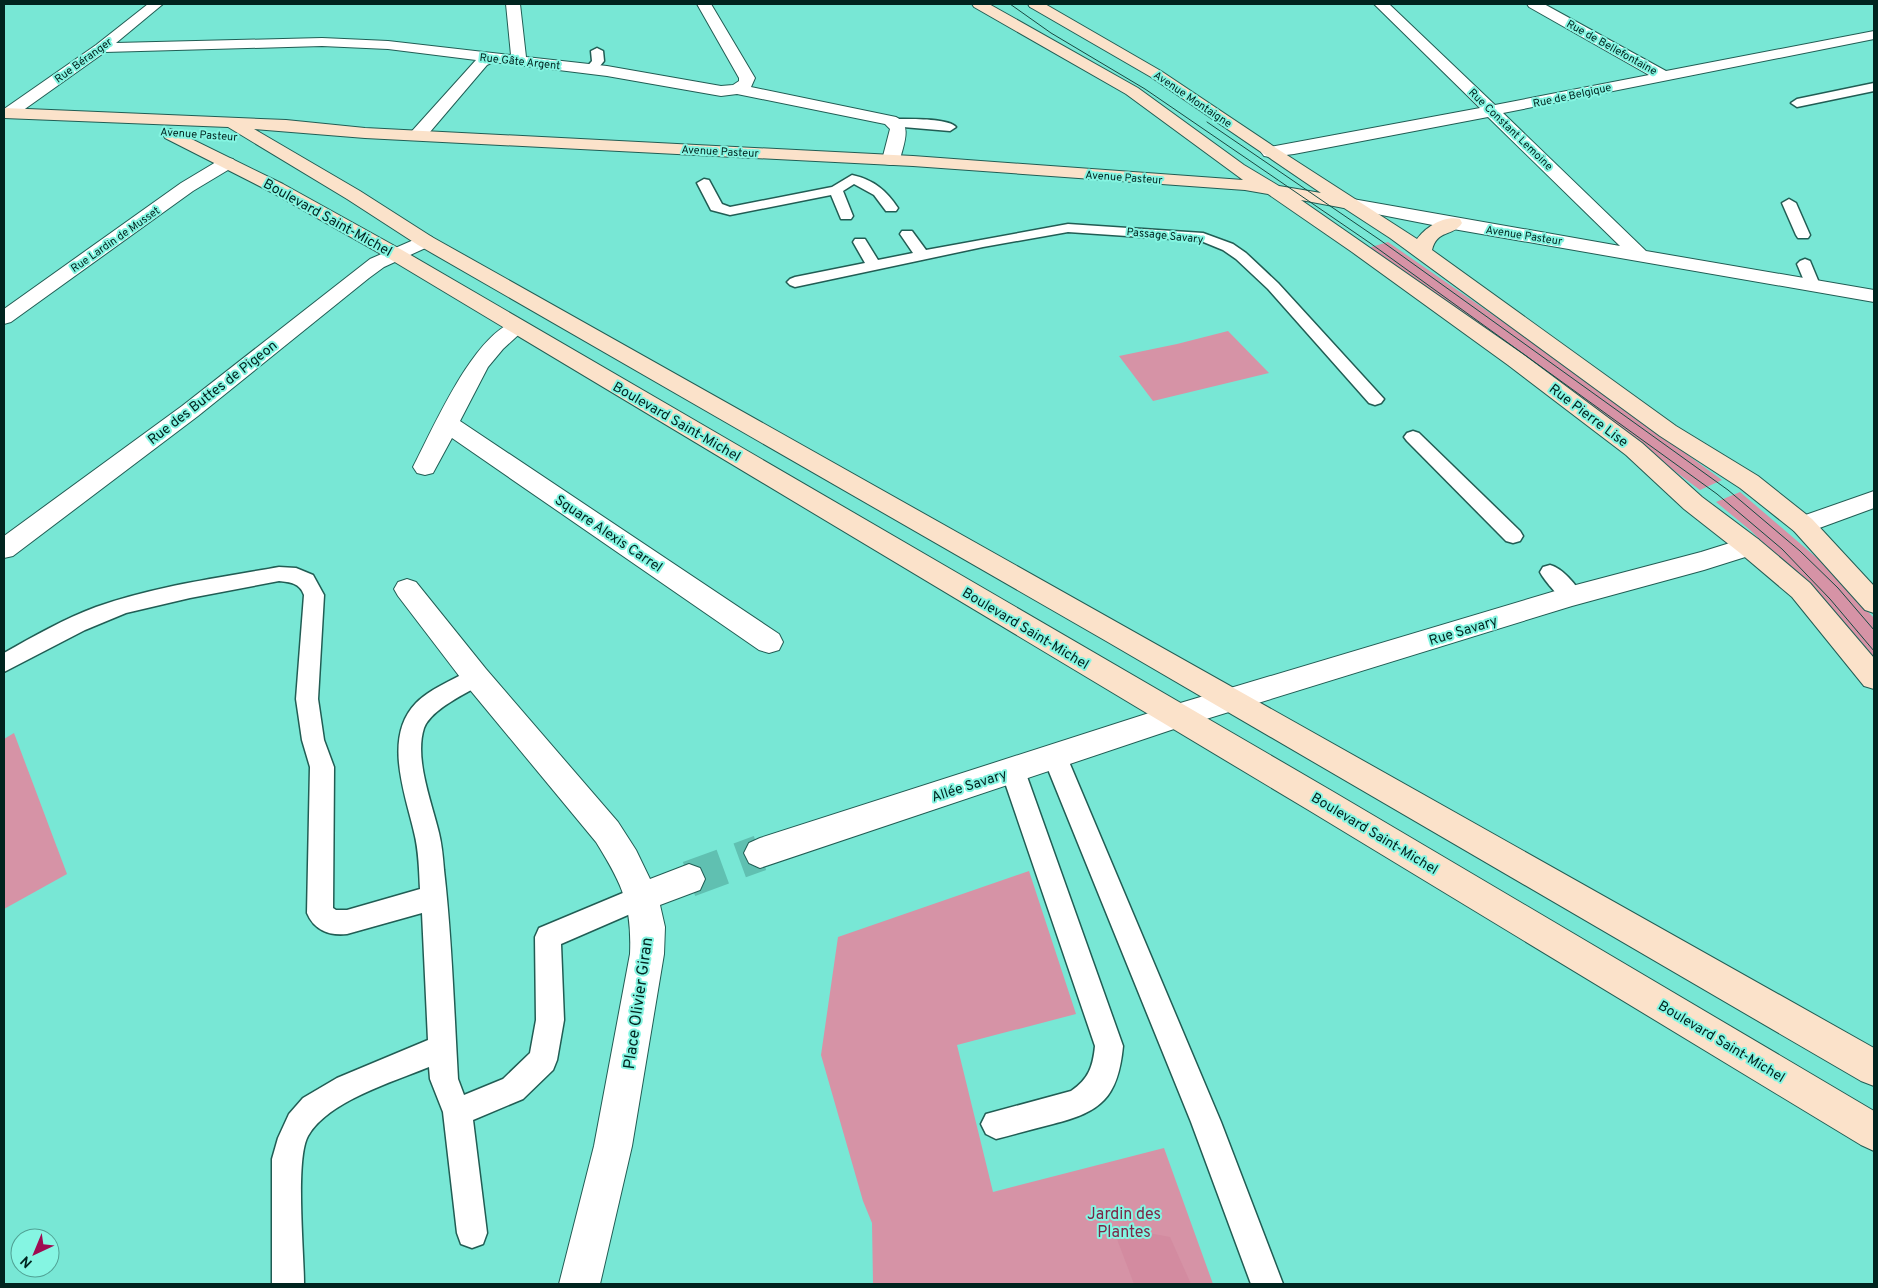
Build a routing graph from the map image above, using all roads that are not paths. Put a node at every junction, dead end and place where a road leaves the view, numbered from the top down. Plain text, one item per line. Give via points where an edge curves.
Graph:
1 (156, 4) edge
2 (513, 4) edge
3 (704, 4) edge
4 (979, 4) edge
5 (1035, 4) edge
6 (1381, 4) edge
7 (1534, 4) edge
8 (1874, 35) edge
9 (101, 48) junction
10 (597, 52) dead end
11 (489, 58) junction
12 (519, 61) junction
13 (591, 69) junction
14 (1664, 76) junction
15 (1874, 87) edge
16 (737, 89) junction
17 (1797, 103) dead end
18 (1493, 112) junction
19 (6, 113) edge
20 (82, 118) junction
21 (232, 123) junction
22 (896, 123) junction
23 (950, 127) dead end
24 (171, 134) junction
25 (358, 134) junction
26 (418, 135) junction
27 (327, 137) junction
28 (251, 147) junction
29 (1270, 152) junction
30 (856, 158) junction
31 (891, 160) junction
32 (852, 179) junction
33 (704, 183) dead end
34 (1272, 189) junction
35 (836, 190) junction
36 (1347, 203) junction
37 (1790, 203) dead end
38 (891, 208) dead end
39 (846, 216) dead end
40 (1453, 223) junction
41 (907, 234) dead end
42 (1803, 235) dead end
43 (425, 241) junction
44 (860, 242) dead end
45 (1422, 252) junction
46 (395, 254) junction
47 (1639, 254) junction
48 (922, 256) junction
49 (1805, 264) dead end
50 (874, 266) junction
51 (795, 282) dead end
52 (1812, 285) junction
53 (1874, 296) edge
54 (4, 318) edge
55 (516, 327) junction
56 (1375, 399) dead end
57 (448, 424) junction
58 (1413, 436) dead end
59 (424, 467) dead end
60 (1874, 499) edge
61 (1803, 525) junction
62 (1514, 536) dead end
63 (1749, 546) junction
64 (4, 549) edge
65 (1550, 572) dead end
66 (406, 589) dead end
67 (1572, 596) junction
68 (1874, 603) edge
69 (769, 642) dead end
70 (4, 663) edge
71 (476, 677) junction
72 (1874, 678) edge
73 (1232, 701) junction
74 (1177, 716) junction
75 (1055, 757) junction
76 (1013, 770) junction
77 (760, 853) tunnel mouth
78 (689, 879) tunnel mouth
79 (642, 896) junction
80 (433, 898) junction
81 (442, 1048) junction
82 (1874, 1068) edge
83 (457, 1112) junction
84 (996, 1124) dead end
85 (1874, 1132) edge
86 (472, 1233) dead end
87 (288, 1284) edge
88 (580, 1284) edge
89 (1267, 1284) edge

1 - 9 street, Rue Béranger
2 - 12 street
3 - 16 street via 747,78 746,83
4 - 34 main road via 1132,91 1238,169
5 - 29 main road, Avenue Montaigne via 1156,74
6 - 18 street, Rue Constant Lemoine
7 - 14 street, Rue de Bellefontaine
8 - 14 street, Rue de Belgique
9 - 11 street, Rue Gâte Argent via 322,42 388,45
9 - 19 street, Rue Béranger
10 - 13 lane via 598,61
11 - 12 street, Rue Gâte Argent
11 - 26 street
12 - 13 street, Rue Gâte Argent
13 - 16 street, Rue Gâte Argent via 721,92
14 - 18 street, Rue de Belgique
15 - 17 lane
16 - 22 street, Rue Gâte Argent via 866,114
18 - 29 street, Rue de Belgique
18 - 47 street, Rue Constant Lemoine
19 - 20 main road, Avenue Pasteur
20 - 21 main road, Avenue Pasteur
20 - 24 main road, Avenue Pasteur
21 - 27 main road, Avenue Pasteur
21 - 28 main road, Avenue Pasteur
22 - 23 lane
22 - 31 street via 898,129
24 - 28 main road, Boulevard Saint-Michel
24 - 28 main road, Avenue Pasteur
25 - 26 main road, Avenue Pasteur
25 - 27 main road
25 - 28 main road, Avenue Pasteur via 293,139
26 - 30 main road, Avenue Pasteur
27 - 28 main road via 288,132
28 - 43 main road, Boulevard Saint-Michel via 307,158
28 - 46 main road, Boulevard Saint-Michel
28 - 54 street, Rue Lardin de Musset via 188,187
29 - 36 main road, Avenue Montaigne
30 - 31 main road, Avenue Pasteur
30 - 32 lane
31 - 34 main road, Avenue Pasteur
32 - 35 lane
32 - 38 lane via 881,192
33 - 35 lane via 716,207 730,211
34 - 36 main road, Avenue Pasteur
34 - 63 main road, Rue Pierre Lise via 1516,360 1634,449 1693,503
35 - 39 lane
36 - 40 street, Avenue Pasteur
36 - 45 main road
37 - 42 lane
40 - 45 main road via 1427,236
40 - 47 street, Avenue Pasteur
41 - 48 lane
43 - 46 street, Rue des Buttes de Pigeon
43 - 73 main road, Boulevard Saint-Michel
44 - 50 lane
45 - 61 main road via 1668,431 1749,482
46 - 55 main road, Boulevard Saint-Michel
46 - 64 street, Rue des Buttes de Pigeon via 362,274 190,411
47 - 52 street, Avenue Pasteur
48 - 50 lane, Passage Savary
48 - 56 lane, Passage Savary via 1068,228 1203,237 1234,252 1273,286
49 - 52 lane
50 - 51 lane, Passage Savary
52 - 53 street, Avenue Pasteur
55 - 57 street via 478,365
55 - 74 main road, Boulevard Saint-Michel
57 - 59 street
57 - 69 street, Square Alexis Carrel
58 - 62 lane
60 - 61 street
61 - 68 main road
63 - 67 street, Rue Savary
63 - 72 main road, Rue Pierre Lise via 1801,590
65 - 67 lane
66 - 71 street, Place Olivier Giran
67 - 73 street, Rue Savary
70 - 80 lane via 72,626 136,602 279,574 308,581 314,595 307,699 313,740 322,767 320,914 327,921 347,922
71 - 79 street, Place Olivier Giran via 607,832
71 - 80 lane via 423,711 414,724 411,737 412,778 427,834
73 - 74 street, Rue Savary
73 - 82 main road, Boulevard Saint-Michel
74 - 75 street, Allée Savary
74 - 85 main road, Boulevard Saint-Michel
75 - 76 street, Allée Savary
75 - 89 lane via 1206,1122
76 - 77 street, Allée Savary
76 - 84 lane via 1109,1046 1107,1066 1090,1096 1077,1104
78 - 79 street
79 - 83 lane via 548,937 550,1020 543,1060 514,1089
79 - 88 street, Place Olivier Giran via 648,927 642,987 613,1146
80 - 81 lane
81 - 83 lane via 444,1079
81 - 87 lane via 334,1094 317,1104 302,1120 292,1139 287,1159
83 - 86 lane

